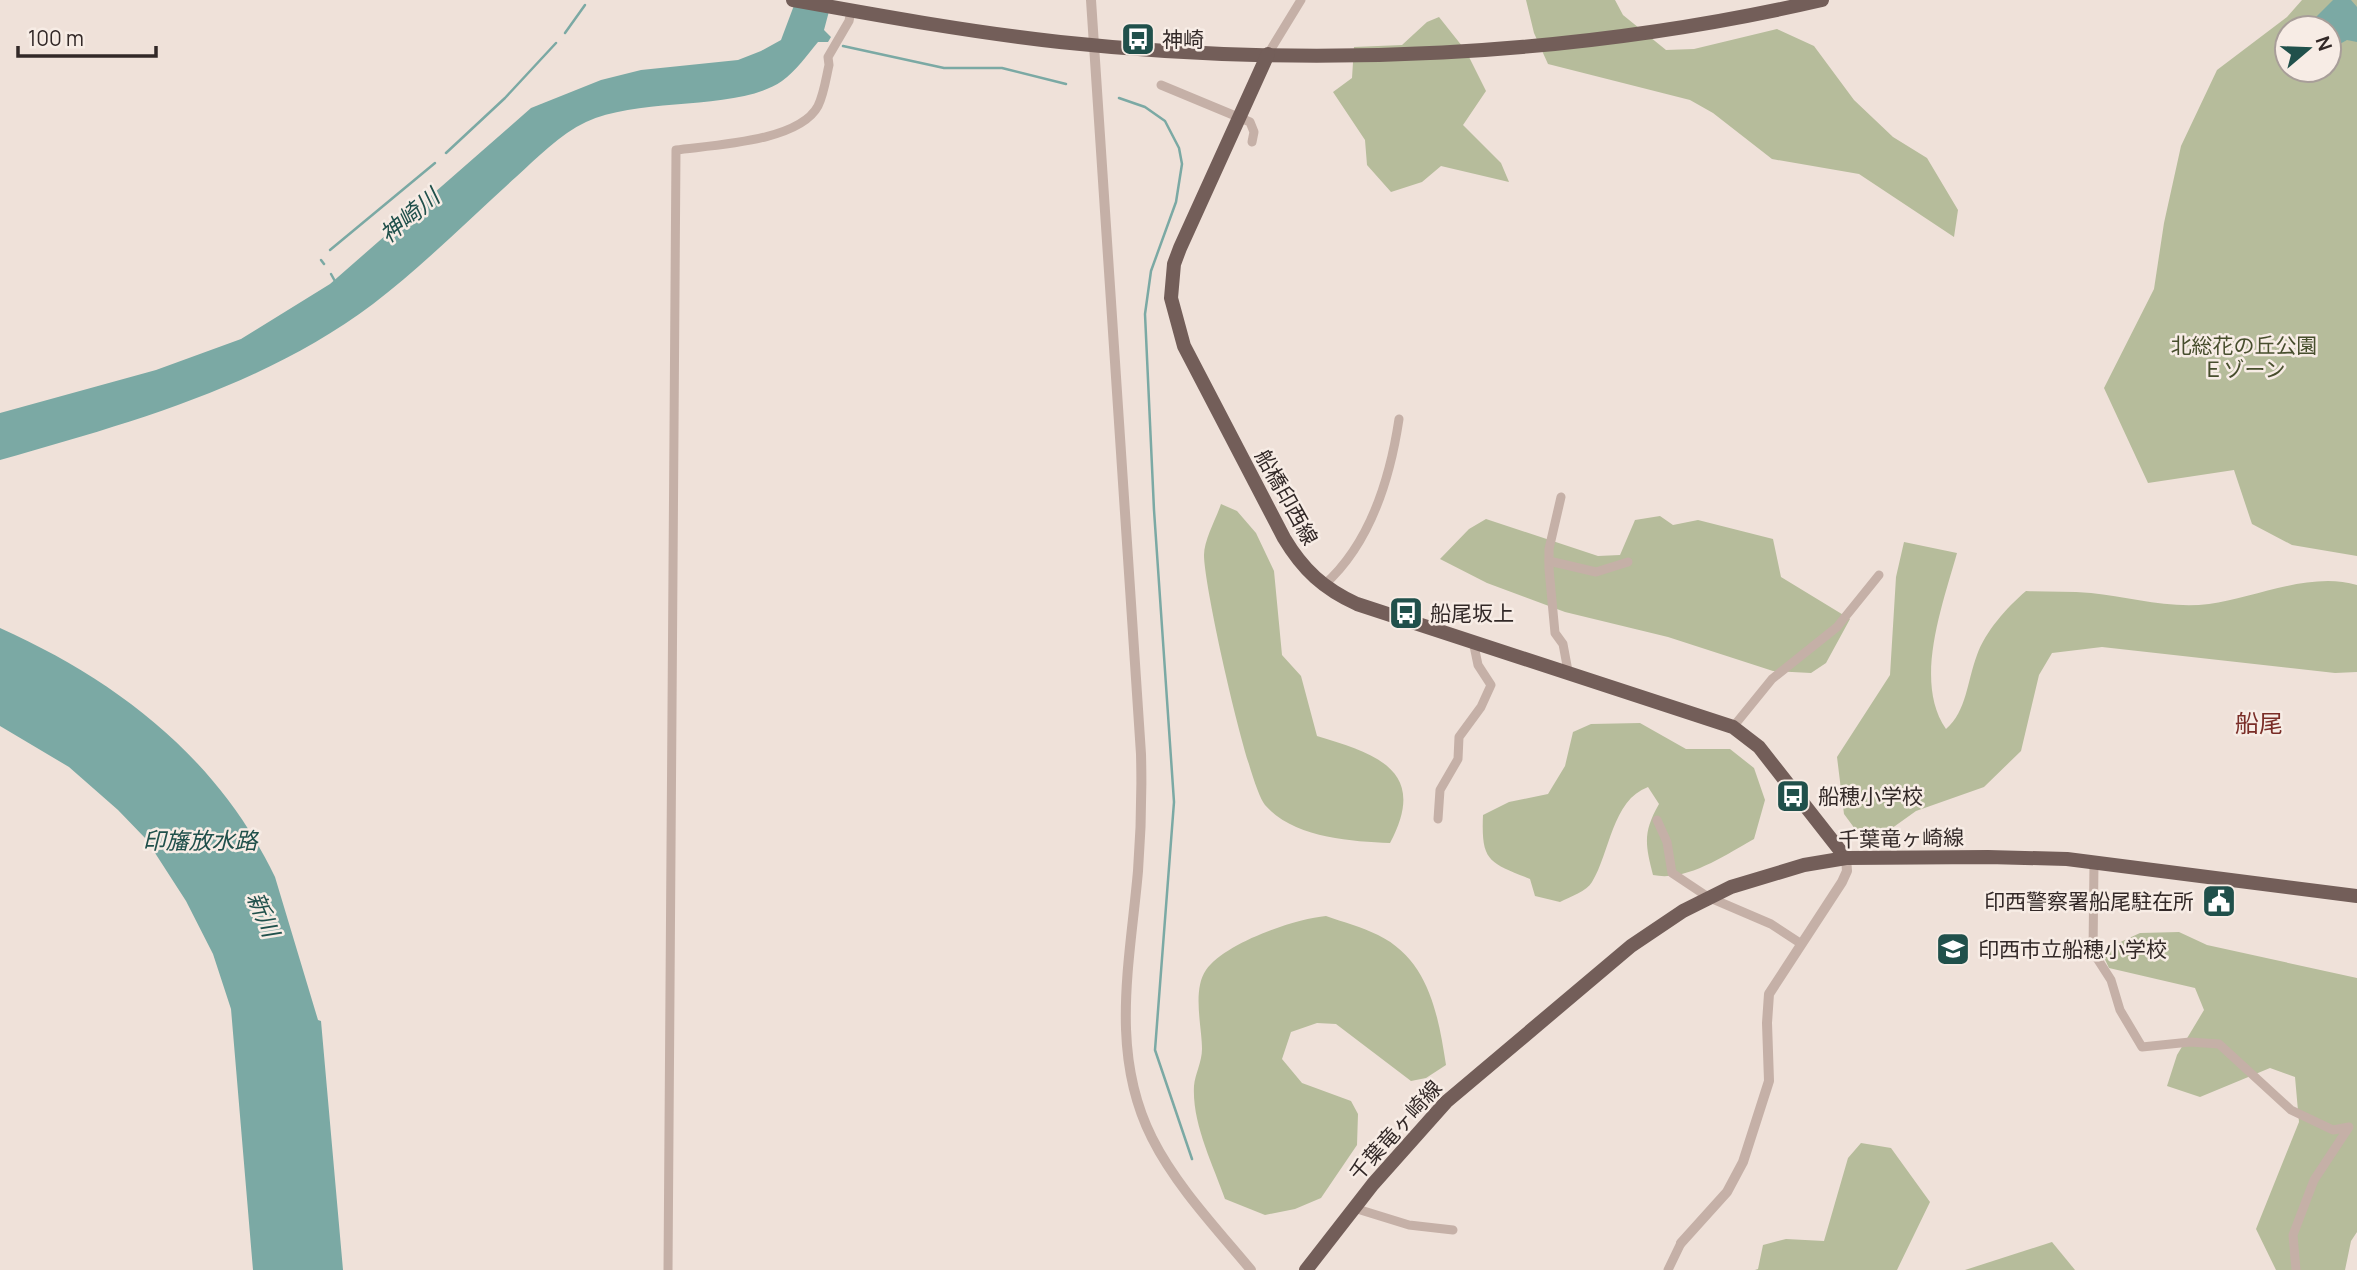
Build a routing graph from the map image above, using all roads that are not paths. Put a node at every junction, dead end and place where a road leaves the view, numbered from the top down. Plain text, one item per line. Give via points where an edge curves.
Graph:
1 (793, 0) edge
2 (1091, 0) edge
3 (1301, 0) edge
4 (1822, 0) edge
5 (849, 10) junction
6 (1093, 45) junction
7 (1268, 54) junction
8 (1161, 85) dead end
9 (1242, 117) junction
10 (1252, 142) dead end
11 (1399, 419) dead end
12 (1561, 497) dead end
13 (1549, 561) junction
14 (1628, 562) dead end
15 (1879, 575) dead end
16 (1324, 586) junction
17 (1472, 641) junction
18 (1569, 671) junction
19 (1733, 727) junction
20 (1437, 820) dead end
21 (1657, 820) dead end
22 (1846, 858) junction
23 (2094, 863) junction
24 (2357, 896) edge
25 (1708, 897) junction
26 (1800, 943) junction
27 (2353, 1126) edge
28 (1354, 1208) junction
29 (1453, 1230) dead end
30 (1681, 1243) joint
31 (668, 1270) edge
32 (1251, 1270) edge
33 (1306, 1270) edge
34 (1668, 1270) edge
35 (2295, 1270) edge

1 - 5 main road
2 - 6 street
3 - 7 street
4 - 7 main road via 1642,33 1536,44 1448,51
5 - 6 main road via 991,34
5 - 31 street via 849,21 828,57 817,109 806,118 768,136 676,150
6 - 7 main road
6 - 32 street via 1141,754 1140,836 1125,1018 1127,1060 1139,1109 1160,1153
7 - 9 main road, 船橋印西線
8 - 9 street
9 - 10 street via 1254,126
9 - 16 main road, 船橋印西線 via 1174,264 1172,304 1184,346 1284,538 1302,566
11 - 16 street via 1392,464 1380,499 1344,567
12 - 13 street
13 - 14 street via 1591,572
13 - 18 street via 1555,633 1563,644
15 - 19 street via 1837,627 1772,679
16 - 17 main road, 船橋印西線 via 1357,604
17 - 18 main road, 船橋印西線
17 - 20 street via 1478,665 1491,685 1459,737 1458,759 1440,790
18 - 19 main road, 船橋印西線
19 - 22 main road, 船橋印西線 via 1766,755
21 - 25 street via 1667,842 1672,873
22 - 23 main road, 千葉竜ヶ崎線 via 1988,857
22 - 25 main road, 千葉竜ヶ崎線 via 1776,873
22 - 26 street via 1842,882
23 - 24 main road, 千葉竜ヶ崎線
23 - 27 street via 2093,952 2112,980 2120,1010 2142,1047 2218,1044 2291,1110 2333,1130
25 - 26 street via 1771,924
25 - 28 main road, 千葉竜ヶ崎線 via 1631,946 1455,1094 1418,1130
26 - 30 street via 1769,994 1769,1081 1743,1162 1727,1192
27 - 35 street via 2314,1180 2293,1235
28 - 29 street via 1409,1225
28 - 33 main road, 千葉竜ヶ崎線
30 - 34 street

